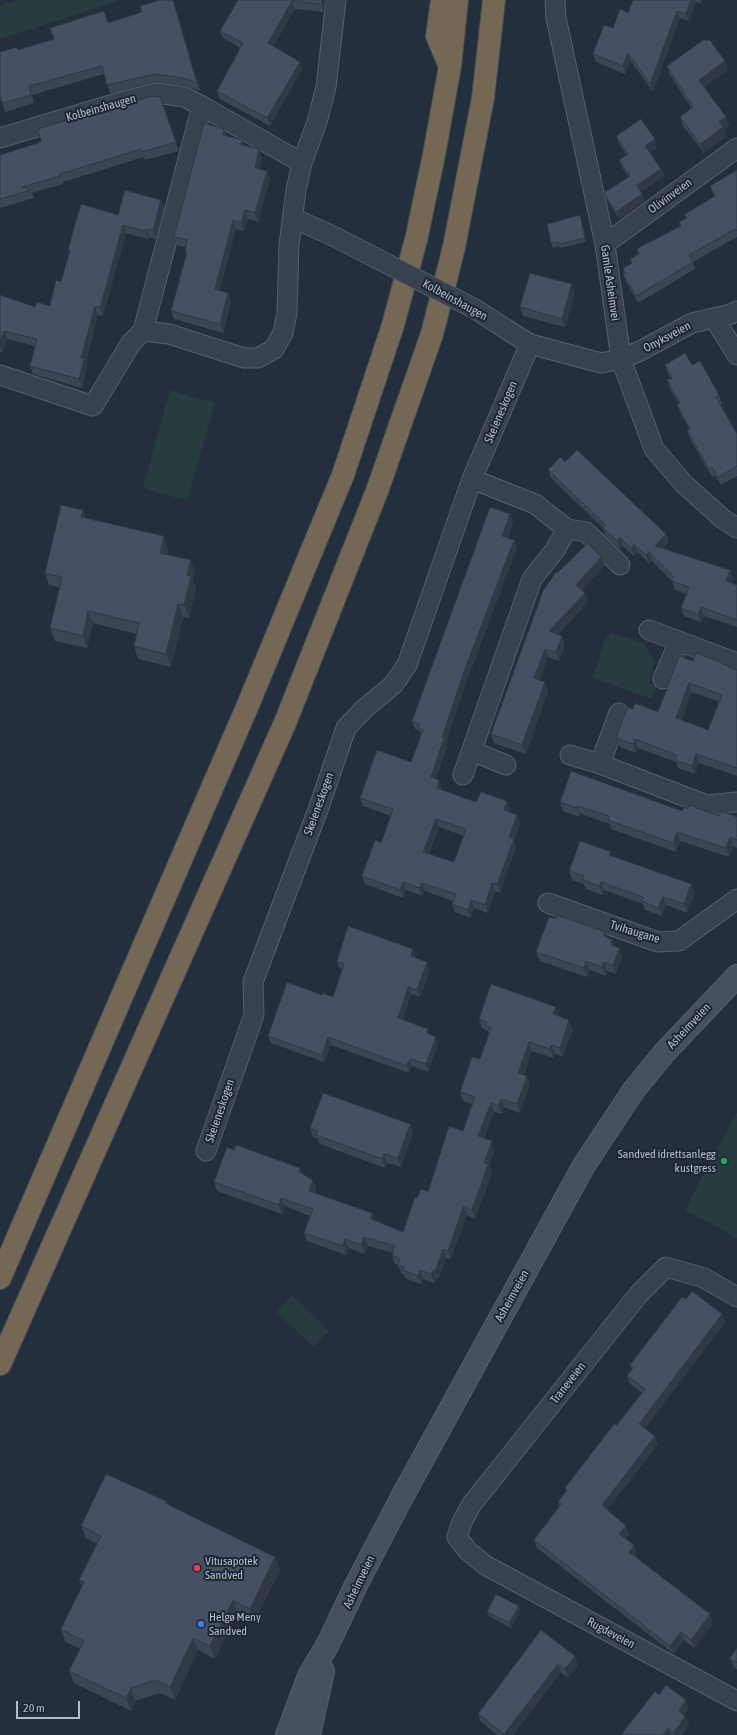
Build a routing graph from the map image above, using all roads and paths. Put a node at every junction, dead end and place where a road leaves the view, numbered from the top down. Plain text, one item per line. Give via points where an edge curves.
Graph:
1 (336, 0) edge
2 (442, 0) edge
3 (457, 0) edge
4 (494, 0) edge
5 (555, 0) edge
6 (450, 66) junction
7 (202, 106) junction
8 (0, 138) edge
9 (737, 148) edge
10 (302, 163) junction
11 (293, 218) junction
12 (605, 244) junction
13 (737, 311) edge
14 (714, 318) junction
15 (144, 331) junction
16 (530, 344) junction
17 (737, 355) edge
18 (621, 359) junction
19 (0, 374) edge
20 (472, 479) junction
21 (737, 528) edge
22 (567, 529) junction
23 (620, 565) dead end
24 (649, 630) dead end
25 (679, 641) junction
26 (737, 663) edge
27 (663, 679) dead end
28 (619, 713) dead end
29 (472, 751) junction
30 (570, 755) dead end
31 (600, 764) junction
32 (506, 765) dead end
33 (464, 775) dead end
34 (737, 802) edge
35 (737, 899) edge
36 (548, 902) dead end
37 (737, 976) edge
38 (206, 1151) dead end
39 (0, 1278) edge
40 (737, 1297) edge
41 (0, 1364) edge
42 (485, 1564) joint
43 (328, 1644) junction
44 (737, 1701) edge
45 (286, 1735) edge
46 (309, 1735) edge

1 - 10 street via 326,87
2 - 6 highway via 437,36
3 - 6 highway
4 - 41 highway via 483,98 454,247 432,334 378,491 285,723
5 - 12 street, Gamle Asheimvei via 556,18
6 - 39 highway via 416,240 393,325 343,475 248,705
7 - 8 street, Kolbeinshaugen via 184,97 157,93
7 - 10 street, Kolbeinshaugen
7 - 15 street
9 - 12 street, Olivinveien
10 - 11 street
11 - 15 street via 289,245 287,313 283,333 274,349 258,358 244,358 169,334
11 - 16 street, Kolbeinshaugen, bridge via 475,309
12 - 18 street, Gamle Asheimvei
13 - 14 street, Onyksveien
14 - 17 street
14 - 18 street, Onyksveien via 692,323 640,352
15 - 19 street via 131,343 93,406
16 - 18 street, Kolbeinshaugen via 601,363
16 - 20 street, Skeieneskogen
18 - 21 street, Gamle Asheimvei via 654,449 684,484 723,519
20 - 22 street via 535,504
20 - 38 street, Skeieneskogen via 407,665 393,685 364,708 346,728 253,982 254,1014
22 - 23 street via 586,532
22 - 29 street via 555,550 532,579
24 - 25 street
25 - 26 street
25 - 27 street
28 - 31 street
29 - 32 street
29 - 33 street
30 - 31 street
31 - 34 street via 707,805
35 - 36 street, Tvihaugane via 679,941 658,942
37 - 43 main road, Asheimveien via 693,1020 633,1091 583,1167 402,1497
40 - 42 street, Traneveien via 704,1278 666,1267 638,1295 472,1504 462,1522 458,1537 468,1551
42 - 44 street, Rugdeveien
43 - 45 main road, Asheimveien via 309,1676
43 - 46 main road, Asheimveien

